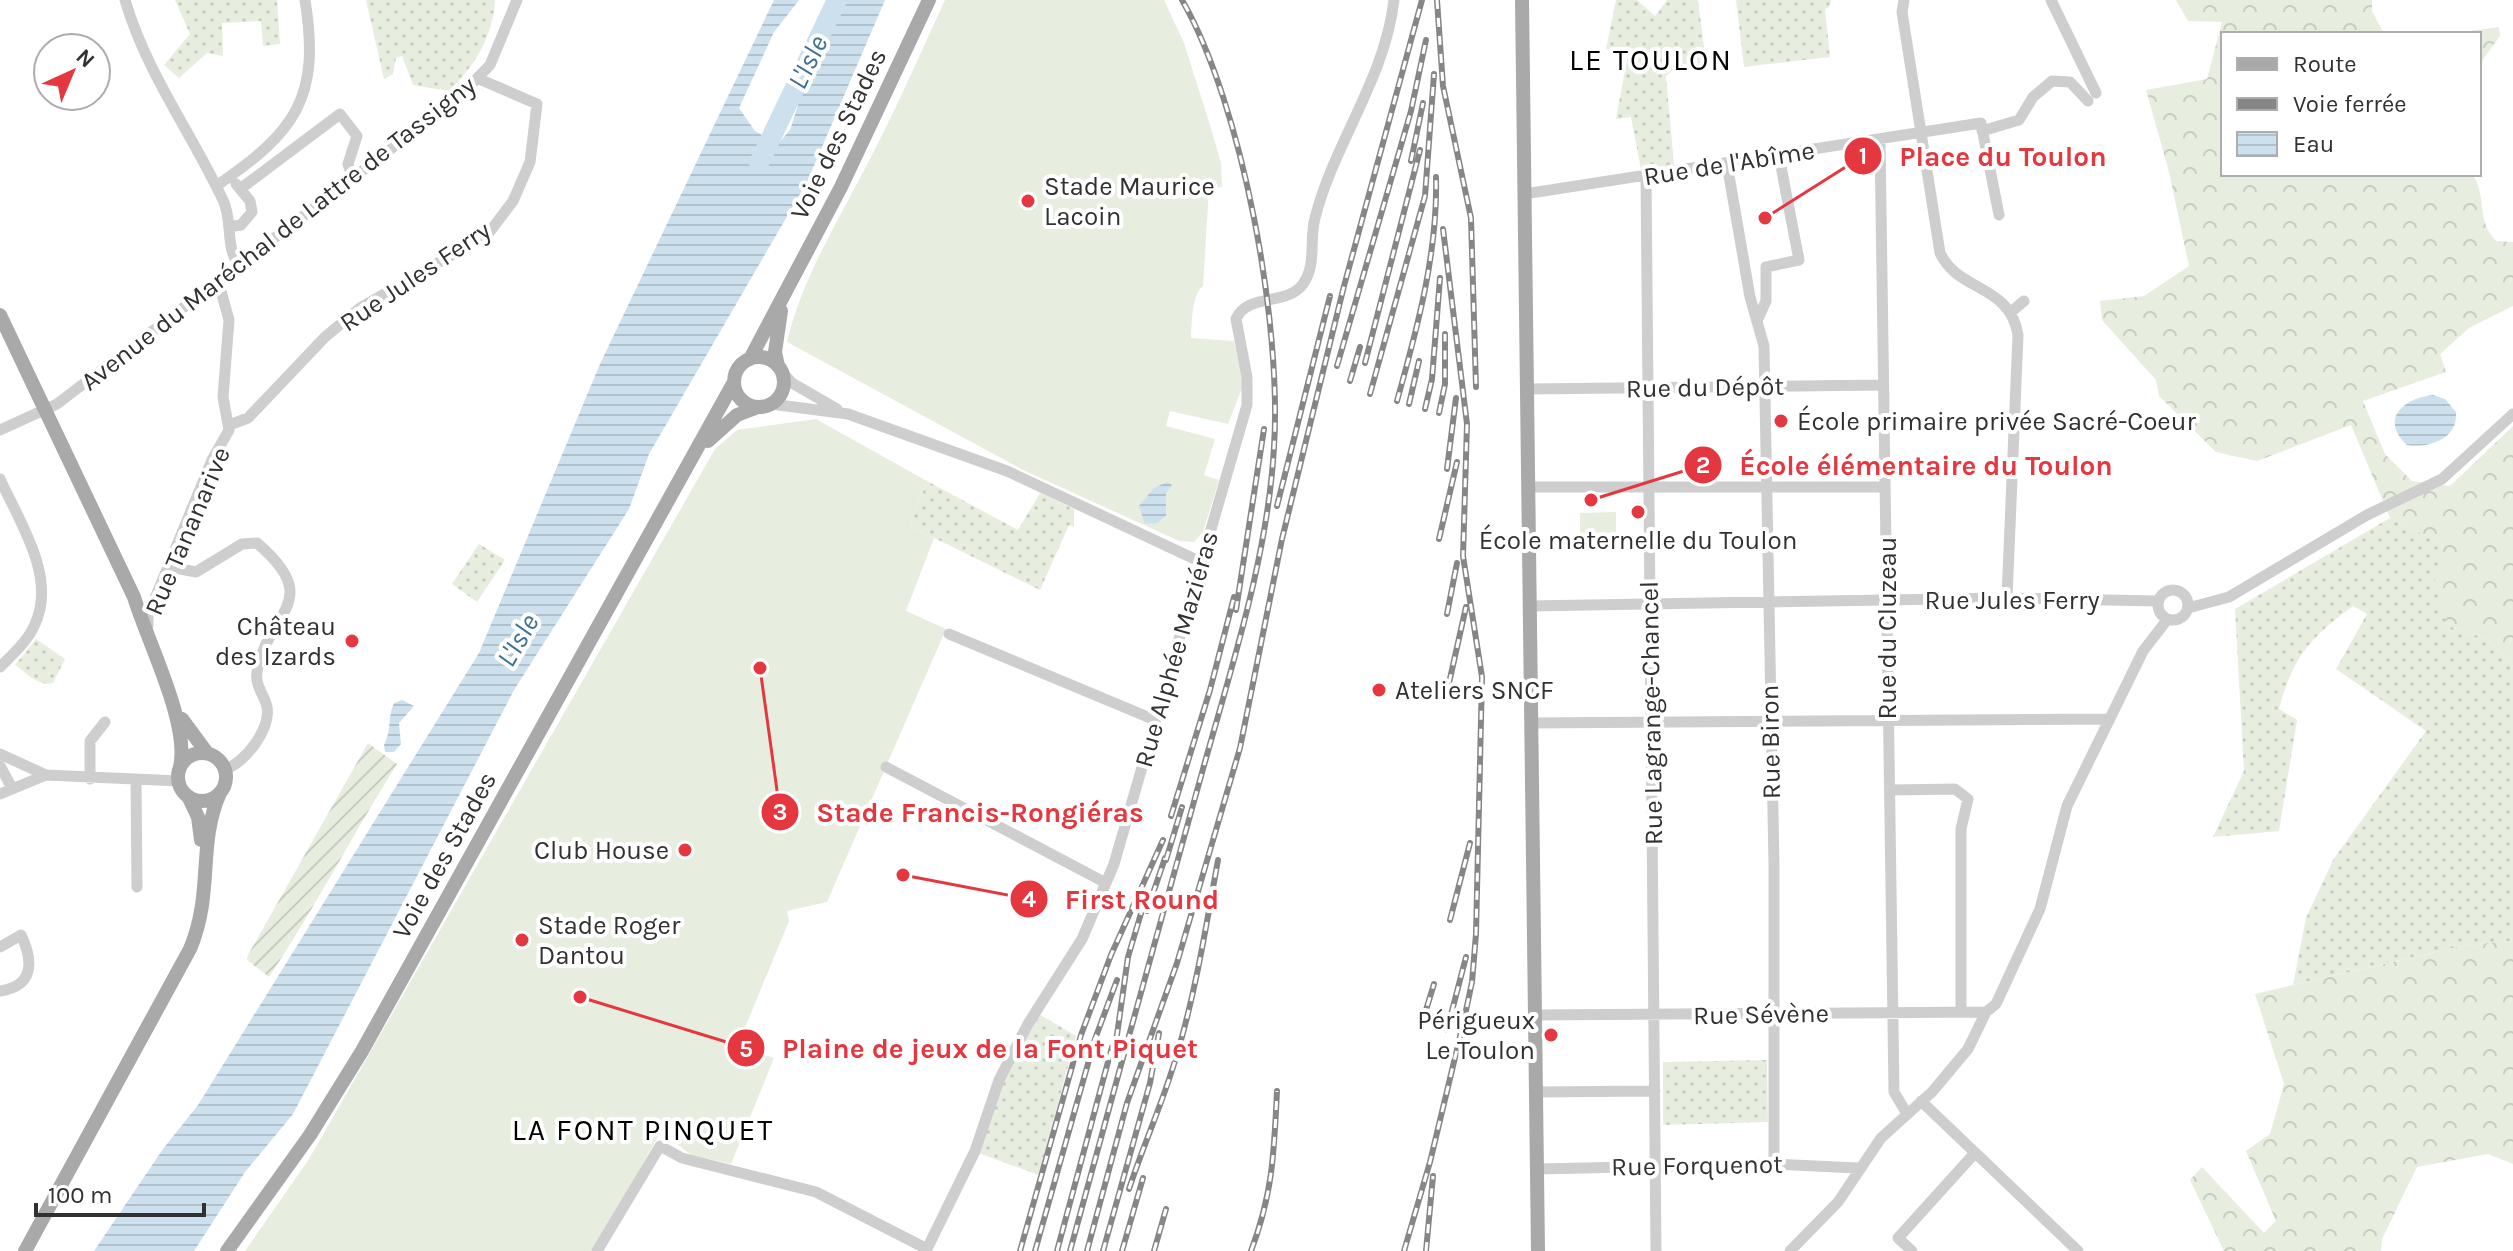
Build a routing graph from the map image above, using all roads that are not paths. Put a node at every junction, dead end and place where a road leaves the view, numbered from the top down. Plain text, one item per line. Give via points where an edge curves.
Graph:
1 (125, 0) edge
2 (305, 0) edge
3 (517, 0) edge
4 (929, 0) edge
5 (1394, 0) edge
6 (1522, 0) edge
7 (1904, 0) edge
8 (2051, 0) edge
9 (479, 79) junction
10 (1982, 127) junction
11 (1919, 132) junction
12 (1880, 140) junction
13 (1779, 156) junction
14 (1727, 164) junction
15 (230, 176) junction
16 (1646, 176) junction
17 (352, 177) junction
18 (216, 186) junction
19 (240, 189) junction
20 (1524, 194) junction
21 (1999, 215) dead end
22 (229, 227) junction
23 (238, 265) junction
24 (218, 280) junction
25 (787, 287) junction
26 (2024, 301) dead end
27 (2011, 312) junction
28 (0, 315) edge
29 (1757, 321) junction
30 (750, 359) junction
31 (779, 369) junction
32 (734, 382) junction
33 (1883, 385) junction
34 (1766, 386) junction
35 (1647, 388) junction
36 (1527, 389) junction
37 (765, 405) junction
38 (44, 412) junction
39 (848, 414) junction
40 (2513, 414) edge
41 (229, 425) junction
42 (0, 430) edge
43 (685, 470) junction
44 (0, 479) edge
45 (1528, 487) junction
46 (1649, 487) junction
47 (1885, 487) junction
48 (1768, 489) junction
49 (1201, 562) junction
50 (170, 567) junction
51 (2007, 598) junction
52 (1888, 601) junction
53 (2158, 601) junction
54 (1769, 603) junction
55 (1650, 605) junction
56 (1529, 606) junction
57 (2188, 608) junction
58 (2167, 620) junction
59 (949, 634) dead end
60 (148, 642) junction
61 (0, 667) edge
62 (175, 709) junction
63 (2108, 719) junction
64 (1155, 720) junction
65 (1888, 720) junction
66 (1769, 721) junction
67 (105, 722) dead end
68 (1652, 722) junction
69 (1531, 723) junction
70 (207, 753) junction
71 (0, 754) edge
72 (0, 766) edge
73 (886, 767) dead end
74 (225, 769) junction
75 (180, 774) junction
76 (46, 775) junction
77 (90, 779) junction
78 (136, 781) junction
79 (12, 788) junction
80 (1891, 790) junction
81 (220, 793) junction
82 (0, 794) edge
83 (187, 795) junction
84 (207, 879) junction
85 (1106, 883) junction
86 (137, 887) dead end
87 (0, 947) edge
88 (0, 991) edge
89 (1961, 1009) junction
90 (1893, 1011) junction
91 (1986, 1012) junction
92 (1773, 1014) junction
93 (1535, 1015) junction
94 (1655, 1015) junction
95 (1655, 1091) junction
96 (1535, 1092) junction
97 (1921, 1101) junction
98 (1906, 1112) junction
99 (1974, 1154) junction
100 (1655, 1164) junction
101 (1774, 1164) junction
102 (1857, 1168) junction
103 (1537, 1169) junction
104 (926, 1250) edge
105 (25, 1251) edge
106 (227, 1251) edge
107 (597, 1251) edge
108 (1538, 1251) edge
109 (1656, 1251) edge
110 (1790, 1251) edge
111 (1912, 1251) edge
112 (2078, 1251) edge

1 - 18 street via 143,53
2 - 15 street via 308,88 272,144
3 - 9 street, Avenue du Maréchal de Lattre de Tassigny via 500,48
4 - 25 main road, Voie des Stades via 841,187
5 - 49 street, Rue Alphée Maziéras via 1372,83 1319,203 1308,274 1297,290 1244,306 1236,319 1247,405
6 - 20 main road
7 - 11 street
8 - 10 street, Rue de l'Abîme via 2092,97 2070,82 2052,81 2033,97 2019,120
9 - 17 street, Avenue du Maréchal de Lattre de Tassigny
9 - 41 street, Rue Jules Ferry via 537,104 530,162 513,201 488,234 360,308 248,418
10 - 11 street, Rue de l'Abîme
10 - 21 street
11 - 12 street, Rue de l'Abîme
11 - 27 street via 1945,263 1999,298
12 - 13 street, Rue de l'Abîme
12 - 33 street, Rue du Cluzeau
13 - 14 street, Rue de l'Abîme
13 - 29 street, Rue Biron via 1799,260 1766,267 1766,301
14 - 16 street, Rue de l'Abîme
14 - 29 street, Rue Biron
15 - 18 street
15 - 19 street
16 - 20 street, Rue de l'Abîme
16 - 35 street, Rue Lagrange-Chancel
17 - 19 street via 348,164 357,136 340,114
17 - 23 street, Avenue du Maréchal de Lattre de Tassigny
18 - 22 street
19 - 22 street via 252,212 246,222
20 - 36 main road
22 - 23 street
23 - 24 street, Avenue du Maréchal de Lattre de Tassigny
24 - 38 street, Avenue du Maréchal de Lattre de Tassigny
24 - 41 street, Rue Tananarive via 229,320 223,397
25 - 30 main road, Voie des Stades
25 - 31 main road, Voie des Stades via 777,326
26 - 27 street
27 - 51 street via 2018,335
28 - 38 main road
29 - 34 street, Rue Biron
30 - 31 main road via 765,358
30 - 32 main road via 737,370
31 - 37 main road via 781,393
31 - 39 street via 792,383
32 - 37 main road via 744,402
32 - 43 main road, Voie des Stades
33 - 34 street, Rue du Dépôt
33 - 47 street, Rue du Cluzeau
34 - 35 street, Rue du Dépôt
34 - 48 street, Rue Biron
35 - 36 street, Rue du Dépôt
35 - 46 street, Rue Lagrange-Chancel
36 - 45 main road
37 - 39 street via 790,403
37 - 43 main road, Voie des Stades via 724,425
38 - 42 street, Avenue du Maréchal de Lattre de Tassigny
38 - 60 main road via 46,427
39 - 49 street via 1034,482
40 - 57 street via 2442,479 2367,515 2229,597
41 - 50 street, Rue Tananarive
43 - 106 main road, Voie des Stades via 369,1039 310,1135
44 - 61 street via 42,583 36,624
45 - 46 street
45 - 56 main road
46 - 48 street
46 - 55 street, Rue Lagrange-Chancel
47 - 48 street
47 - 52 street, Rue du Cluzeau
48 - 54 street, Rue Biron
49 - 64 street, Rue Alphée Maziéras
50 - 60 street, Rue Tananarive via 148,615
50 - 74 street via 196,572 242,544 257,543 283,570 290,595 258,668 267,719 242,760
51 - 52 street, Rue Jules Ferry
51 - 53 street, Rue Jules Ferry
52 - 54 street, Rue Jules Ferry
52 - 65 street, Rue du Cluzeau
53 - 57 street via 2163,593 2175,590 2185,595
53 - 58 street
54 - 55 street, Rue Jules Ferry
54 - 66 street, Rue Biron
55 - 56 street, Rue Jules Ferry
55 - 68 street, Rue Lagrange-Chancel
56 - 69 main road
57 - 58 street via 2179,620
58 - 63 street via 2143,651
59 - 64 street
60 - 62 main road
62 - 70 main road
62 - 75 main road via 184,743
63 - 65 street
63 - 91 street via 2061,820 2040,909 1999,997
64 - 85 street, Rue Alphée Maziéras
65 - 66 street
65 - 80 street, Rue du Cluzeau
66 - 68 street
66 - 92 street, Rue Biron
67 - 77 street via 90,741
68 - 69 street
68 - 94 street, Rue Lagrange-Chancel
69 - 93 main road
70 - 74 main road
70 - 75 main road via 191,756
71 - 76 street
72 - 79 street
73 - 85 street
74 - 81 main road
75 - 78 street
75 - 83 main road
76 - 77 street
76 - 79 street
77 - 78 street
78 - 86 street
79 - 82 street
80 - 89 street via 1955,789 1968,799 1961,829
80 - 90 street, Rue du Cluzeau
81 - 83 main road via 207,800
81 - 84 main road via 209,817
83 - 84 main road via 198,817
84 - 105 main road via 201,921 176,980
85 - 104 street, Rue Alphée Maziéras via 1082,939 999,1080 975,1151
87 - 88 street via 21,935 31,955 31,970 19,984
89 - 90 street, Rue Sévène
89 - 91 street, Rue Sévène
90 - 92 street, Rue Sévène
90 - 98 street, Rue du Cluzeau via 1894,1092
91 - 97 street via 1968,1049
92 - 94 street, Rue Sévène
92 - 101 street, Rue Biron
93 - 94 street, Rue Sévène
93 - 96 main road
94 - 95 street, Rue Lagrange-Chancel
95 - 96 street
95 - 100 street, Rue Lagrange-Chancel
96 - 103 main road
97 - 98 street
97 - 99 street
98 - 102 street
99 - 111 street via 1898,1238
99 - 112 street
100 - 101 street, Rue Forquenot
100 - 103 street, Rue Forquenot
100 - 109 street, Rue Lagrange-Chancel
101 - 102 street, Rue Forquenot
102 - 110 street via 1838,1202
103 - 108 main road
104 - 107 street via 816,1192 682,1158 660,1146

